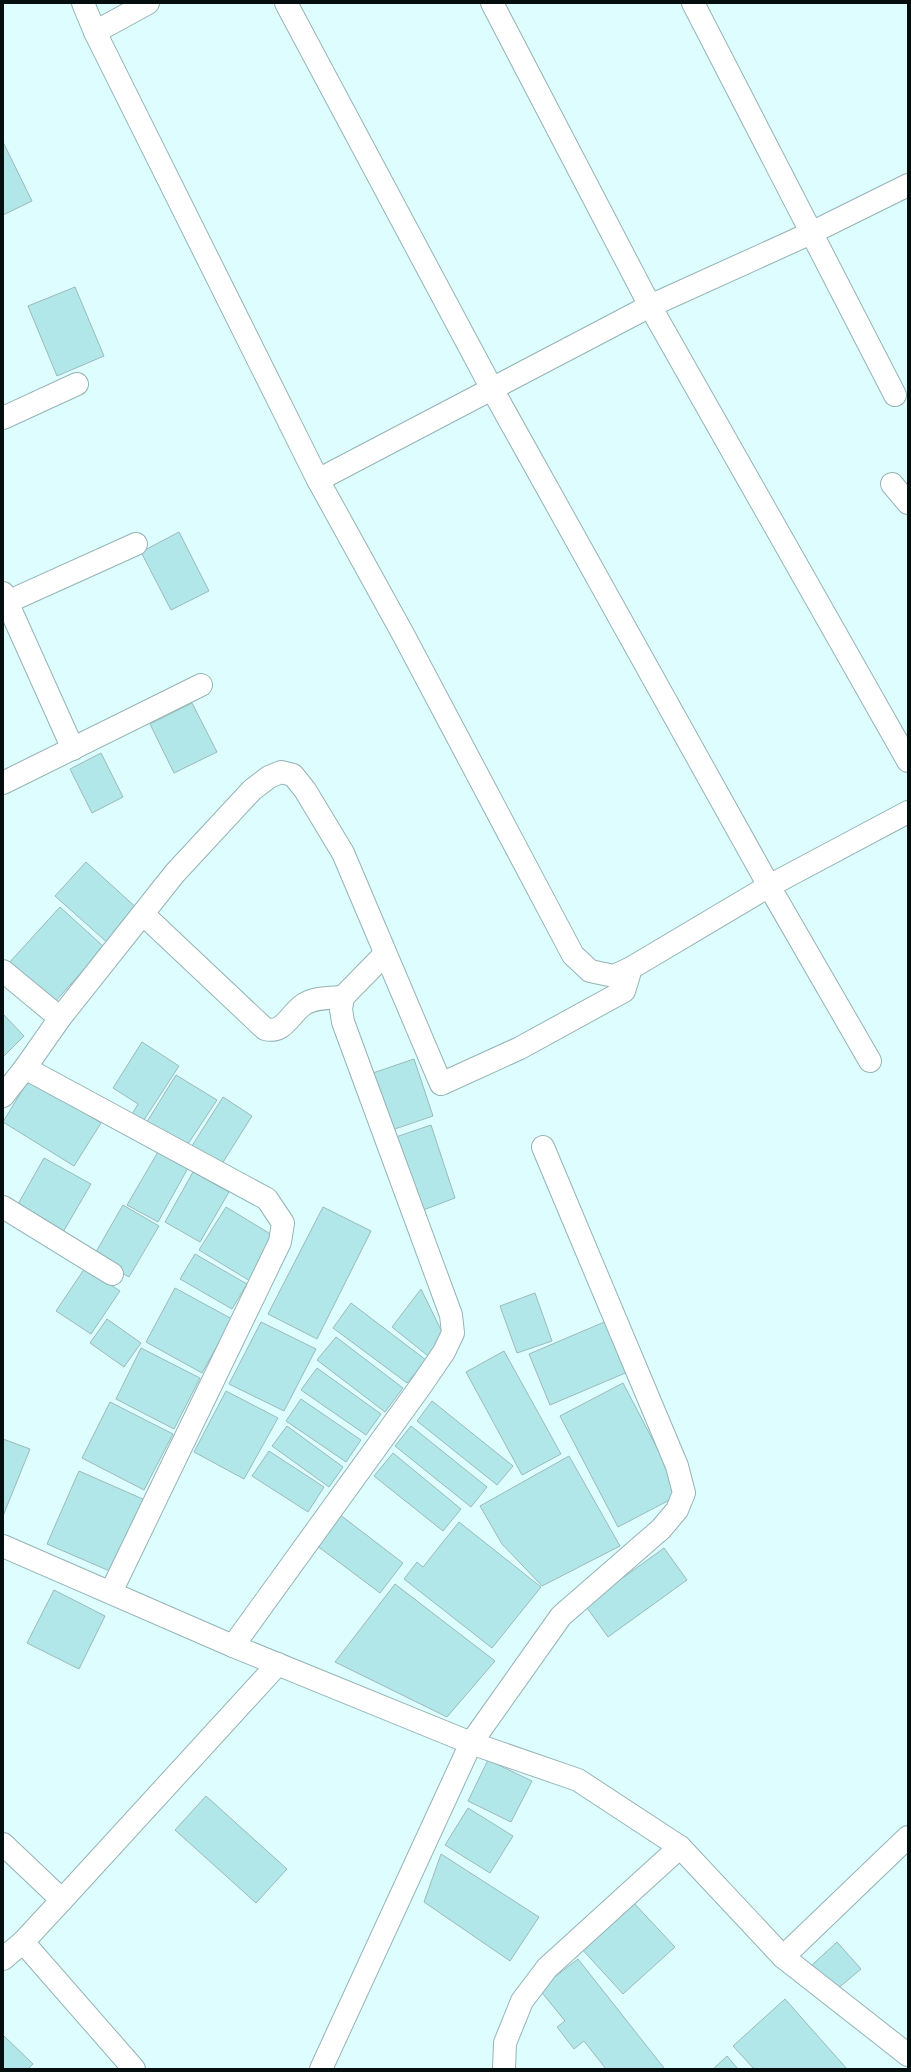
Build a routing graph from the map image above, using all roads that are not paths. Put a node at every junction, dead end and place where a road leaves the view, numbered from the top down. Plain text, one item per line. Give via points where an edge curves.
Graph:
1 (83, 3) edge
2 (148, 3) edge
3 (286, 3) edge
4 (492, 3) edge
5 (693, 3) edge
6 (94, 32) junction
7 (908, 185) edge
8 (811, 233) junction
9 (650, 306) junction
10 (77, 384) dead end
11 (491, 387) junction
12 (895, 395) dead end
13 (3, 418) edge
14 (318, 480) junction
15 (892, 484) dead end
16 (908, 503) edge
17 (136, 544) dead end
18 (4, 600) edge
19 (201, 685) dead end
20 (73, 748) junction
21 (908, 761) edge
22 (3, 783) edge
23 (908, 812) edge
24 (769, 886) junction
25 (143, 914) junction
26 (385, 954) junction
27 (631, 968) junction
28 (3, 971) edge
29 (343, 996) junction
30 (60, 1018) junction
31 (870, 1061) dead end
32 (25, 1068) junction
33 (3, 1096) edge
34 (543, 1147) dead end
35 (3, 1207) edge
36 (112, 1274) dead end
37 (3, 1546) edge
38 (111, 1592) junction
39 (233, 1646) junction
40 (278, 1664) junction
41 (471, 1743) junction
42 (908, 1837) edge
43 (3, 1844) edge
44 (680, 1846) junction
45 (62, 1900) junction
46 (23, 1942) junction
47 (783, 1957) junction
48 (3, 1959) edge
49 (908, 2055) edge
50 (134, 2069) edge
51 (321, 2069) edge
52 (504, 2069) edge

1 - 6 street
2 - 6 street
3 - 11 street
4 - 9 street
5 - 8 street
6 - 14 street
7 - 8 street
8 - 9 street
8 - 12 street
9 - 11 street
9 - 21 street
10 - 13 street
11 - 14 street
11 - 24 street
14 - 27 street via 403,634 573,955 590,971 614,976
15 - 16 street
17 - 18 street
18 - 20 street
19 - 20 street
20 - 22 street
23 - 24 street
24 - 27 street
24 - 31 street
25 - 26 street via 175,873 252,790 269,776 281,772 294,775 343,853
25 - 29 street via 265,1029 280,1029 303,1005 314,1000
25 - 30 street
26 - 27 street via 440,1084 520,1048 624,991
26 - 29 street
28 - 30 street
29 - 39 street via 343,1022 451,1315 454,1333 420,1387
30 - 32 street
32 - 33 street
32 - 38 street via 267,1199 283,1223 280,1242
34 - 41 street via 678,1466 684,1493 677,1510 661,1529 561,1616
35 - 36 street
37 - 38 street
38 - 39 street
39 - 40 street
40 - 41 street
40 - 45 street
41 - 44 street via 578,1780
41 - 51 street
42 - 47 street
43 - 45 street
44 - 47 street
44 - 52 street via 547,1968 522,2001 505,2043
45 - 46 street
46 - 48 street
46 - 50 street
47 - 49 street

